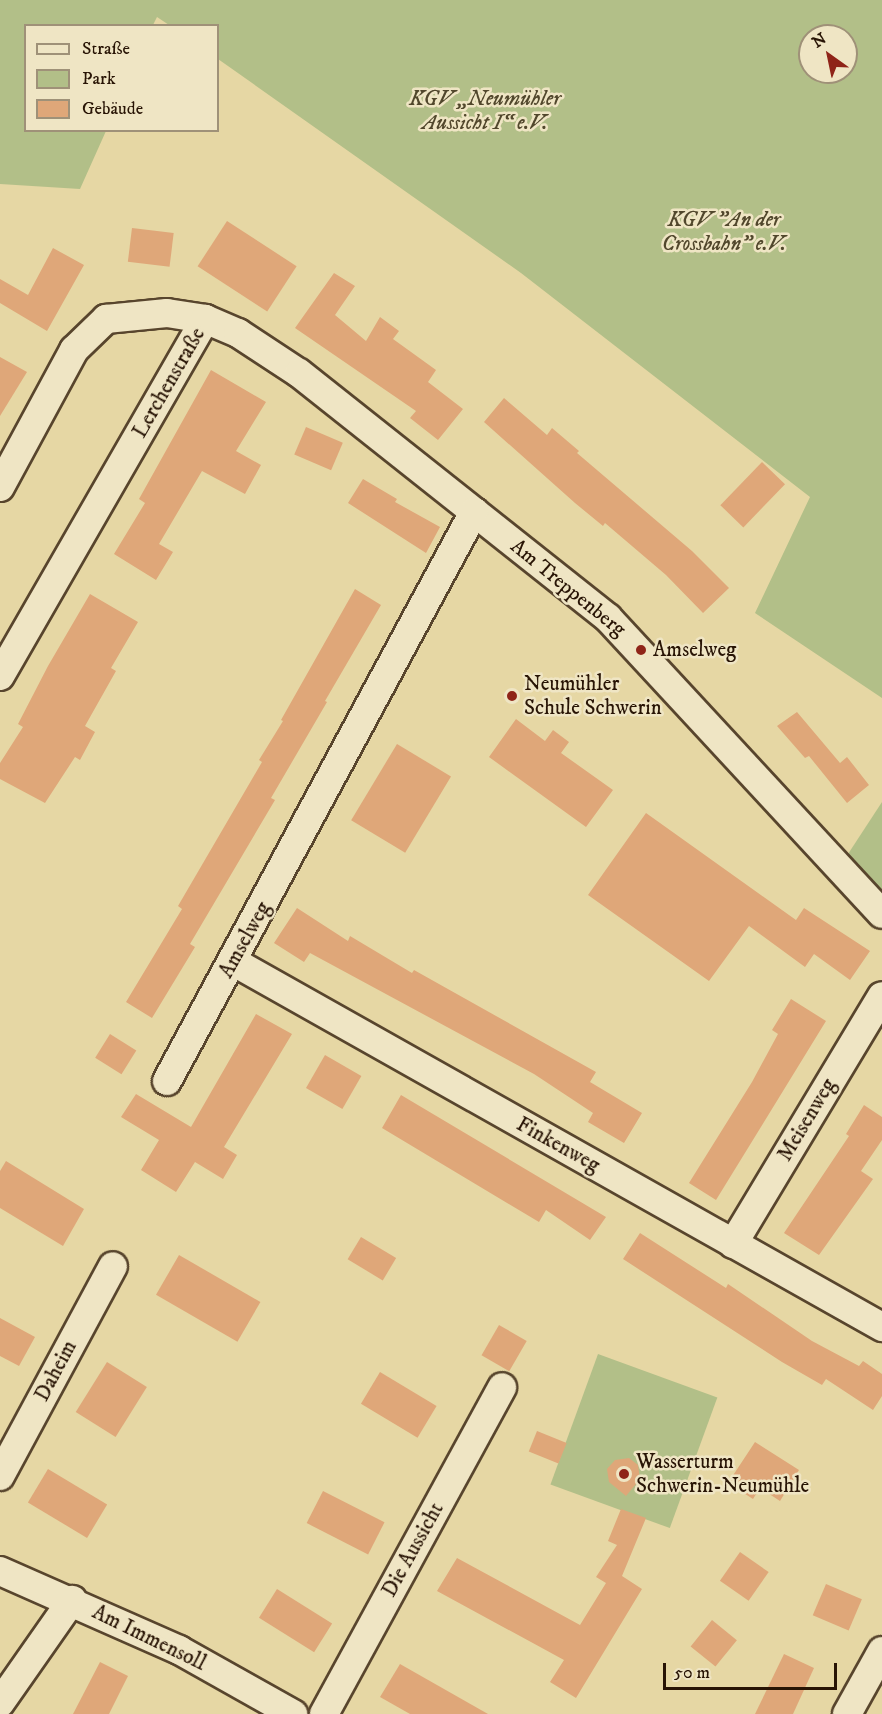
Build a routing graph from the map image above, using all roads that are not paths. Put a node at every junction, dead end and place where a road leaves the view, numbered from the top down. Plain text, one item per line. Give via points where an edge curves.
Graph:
1 (206, 319) junction
2 (0, 487) edge
3 (474, 512) junction
4 (0, 676) edge
5 (882, 914) edge
6 (234, 962) junction
7 (882, 996) edge
8 (167, 1081) dead end
9 (733, 1244) junction
10 (113, 1266) dead end
11 (882, 1327) edge
12 (502, 1387) dead end
13 (0, 1476) edge
14 (0, 1571) edge
15 (72, 1600) junction
16 (882, 1651) edge
17 (0, 1703) edge
18 (293, 1714) edge
19 (324, 1714) edge
20 (847, 1714) edge

1 - 2 street, Lerchenstraße via 167,313 106,319 74,350
1 - 3 street, Am Treppenberg via 238,333 299,373
1 - 4 street, Lerchenstraße
3 - 5 street, Am Treppenberg via 609,618 642,650
3 - 6 street, Amselweg
6 - 8 street, Amselweg
6 - 9 street, Finkenweg
7 - 9 street, Meisenweg
9 - 11 street, Finkenweg
10 - 13 street, Daheim
12 - 19 street, Die Aussicht
14 - 15 street, Am Immensoll
15 - 17 street
15 - 18 street, Am Immensoll via 178,1650
16 - 20 street

